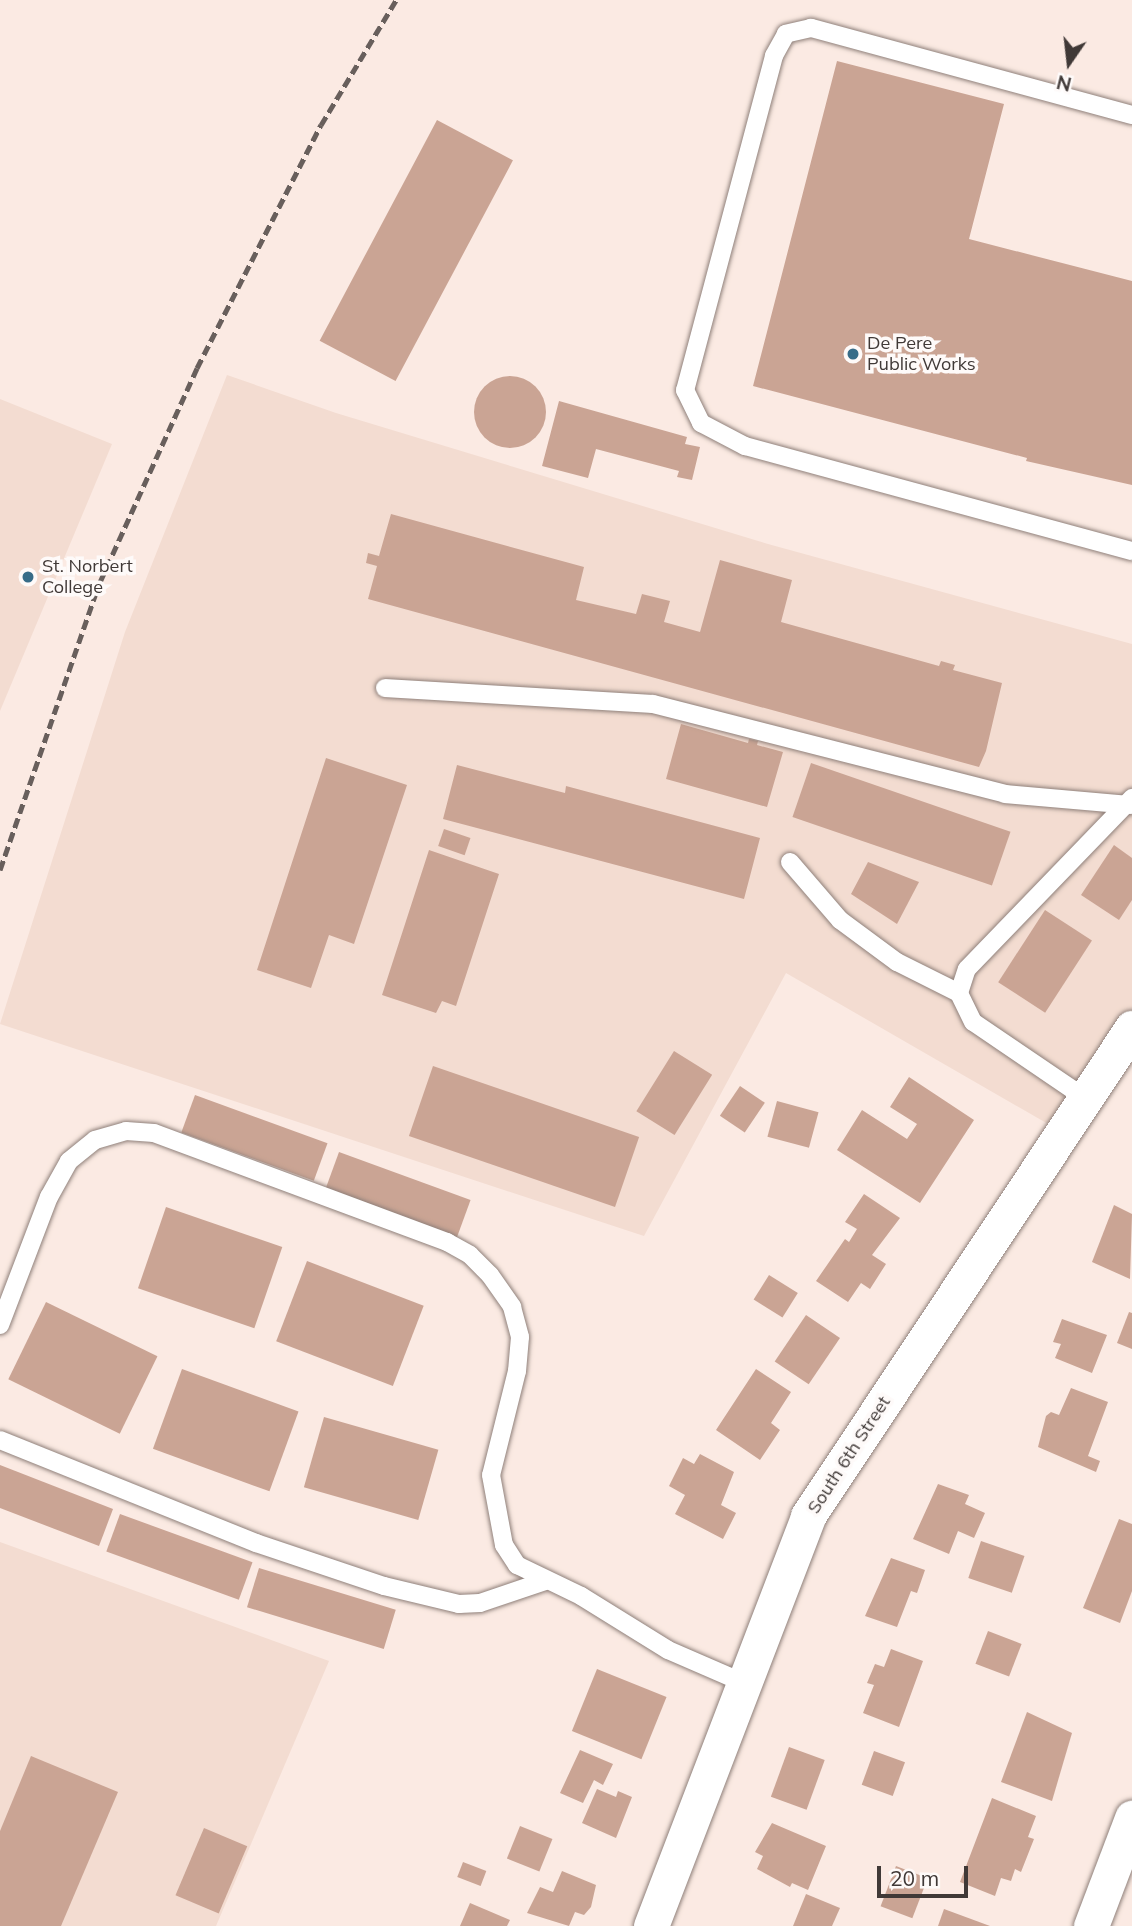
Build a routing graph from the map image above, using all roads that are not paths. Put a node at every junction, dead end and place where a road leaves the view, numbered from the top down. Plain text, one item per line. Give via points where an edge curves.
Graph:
1 (1132, 115) edge
2 (1132, 551) edge
3 (385, 688) dead end
4 (1130, 802) edge
5 (790, 862) dead end
6 (959, 993) junction
7 (1132, 1028) edge
8 (1085, 1098) junction
9 (0, 1325) edge
10 (0, 1440) edge
11 (545, 1581) junction
12 (744, 1683) junction
13 (1132, 1818) edge
14 (651, 1926) edge
15 (1091, 1926) edge

1 - 2 lane via 811,28 786,34 774,56 685,390 701,424 745,446
3 - 4 lane via 653,704 1005,794
4 - 6 lane via 967,969
5 - 6 lane via 840,920 897,962
6 - 8 lane via 973,1022
7 - 8 street, South 6th Street
8 - 12 street, South 6th Street via 808,1516
9 - 11 lane via 49,1197 69,1161 95,1140 126,1131 154,1133 447,1242 470,1255 490,1275 512,1307 520,1338 517,1371 496,1444 492,1504 504,1545 517,1565
10 - 11 lane via 256,1543 384,1586 459,1604 480,1603
11 - 12 lane via 581,1596 668,1650
12 - 14 street, South 6th Street
13 - 15 street

